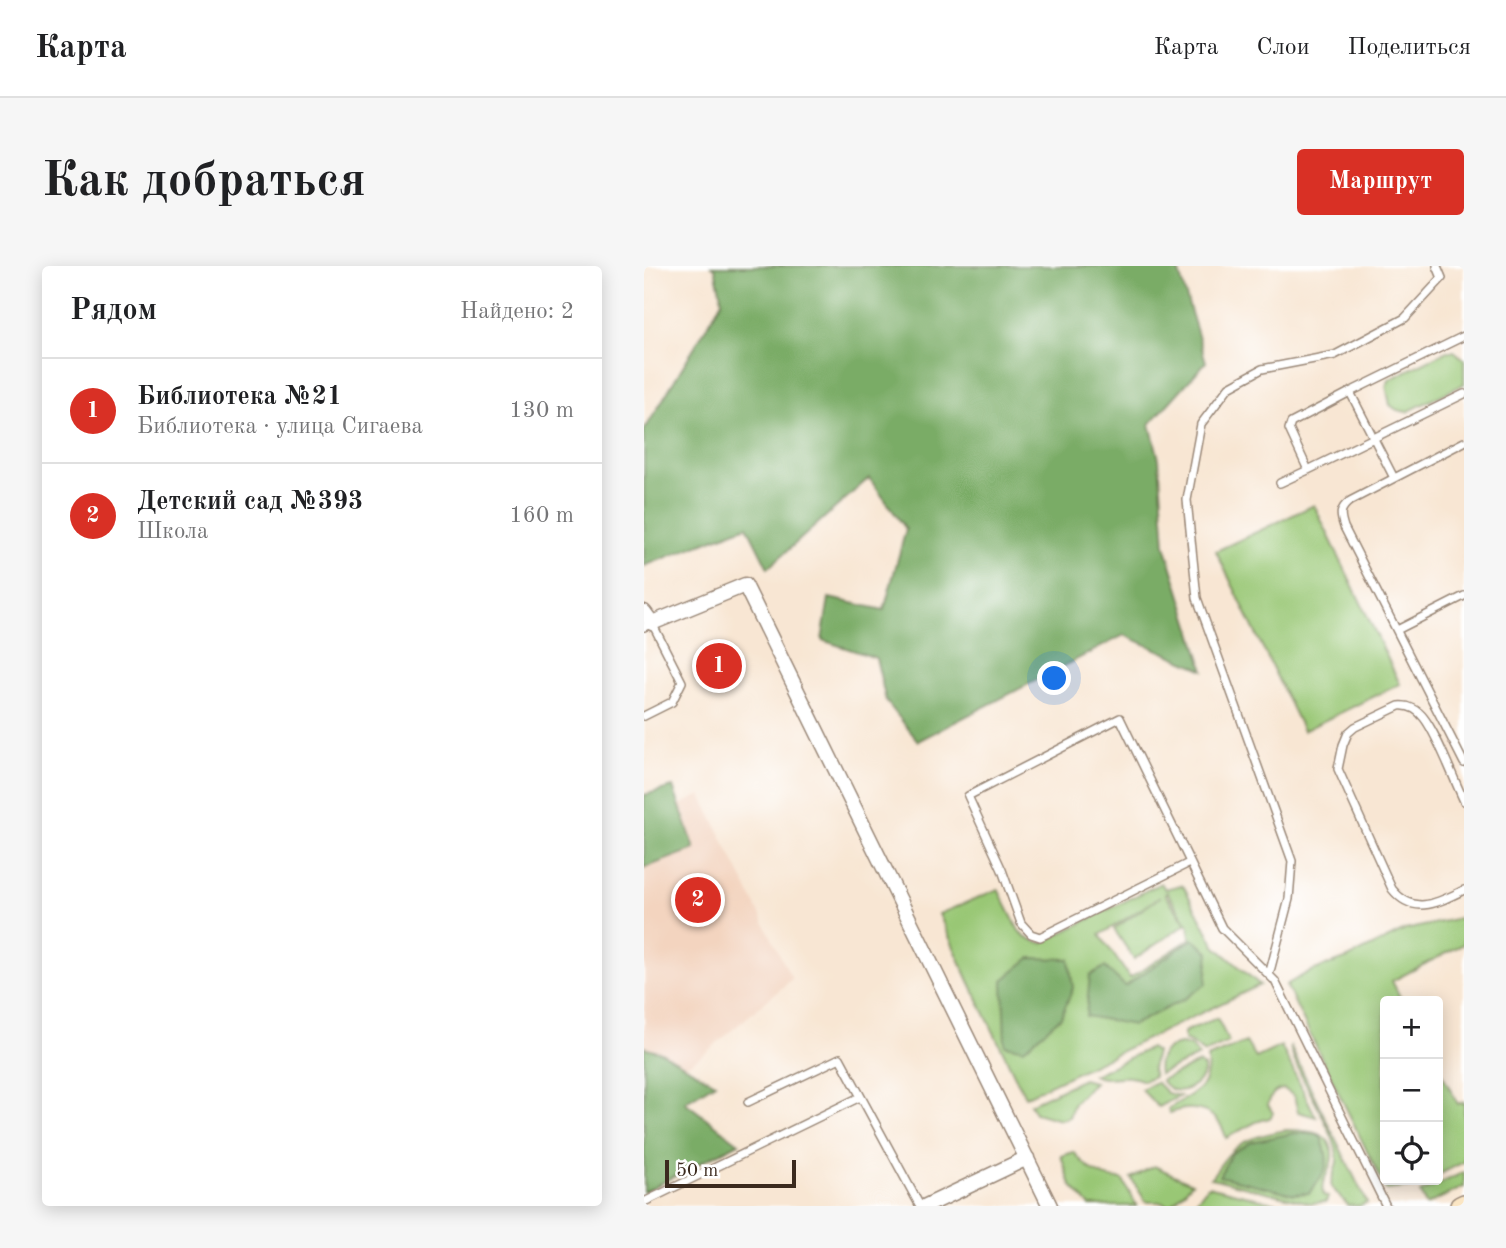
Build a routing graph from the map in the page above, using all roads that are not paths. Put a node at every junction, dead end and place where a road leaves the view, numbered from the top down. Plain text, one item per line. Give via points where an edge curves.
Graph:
1 (1437, 266) edge
2 (1463, 340) edge
3 (1350, 392) junction
4 (1464, 394) edge
5 (1373, 438) junction
6 (1464, 442) edge
7 (1308, 470) junction
8 (1394, 478) junction
9 (1280, 484) dead end
10 (1464, 596) edge
11 (647, 621) edge
12 (1396, 630) junction
13 (644, 716) edge
14 (1464, 761) edge
15 (1464, 801) edge
16 (1189, 863) junction
17 (1464, 890) edge
18 (1269, 975) junction
19 (860, 1097) junction
20 (748, 1102) dead end
21 (1027, 1158) junction
22 (644, 1202) edge
23 (920, 1206) edge
24 (926, 1206) edge
25 (1050, 1206) edge
26 (1386, 1206) edge

1 - 18 lane via 1442,278 1405,318 1335,355 1262,369 1229,387 1201,424 1186,500 1197,598 1292,861 1289,899
2 - 3 lane
3 - 5 lane
3 - 7 lane via 1291,423 1289,429
4 - 5 lane
5 - 7 lane
5 - 8 lane
6 - 8 lane
7 - 9 lane
8 - 12 lane via 1350,501 1340,515
10 - 12 lane
11 - 13 lane via 682,682 672,702
11 - 21 street via 745,585
12 - 14 lane
15 - 17 lane via 1428,724 1413,709 1399,706 1348,733 1338,769 1392,889 1405,901 1425,906
16 - 16 lane via 1121,718 968,796 1021,923 1040,937
16 - 18 lane via 1222,928
18 - 26 lane
19 - 20 lane via 840,1058
19 - 22 lane
19 - 23 lane
21 - 24 street
21 - 25 street

